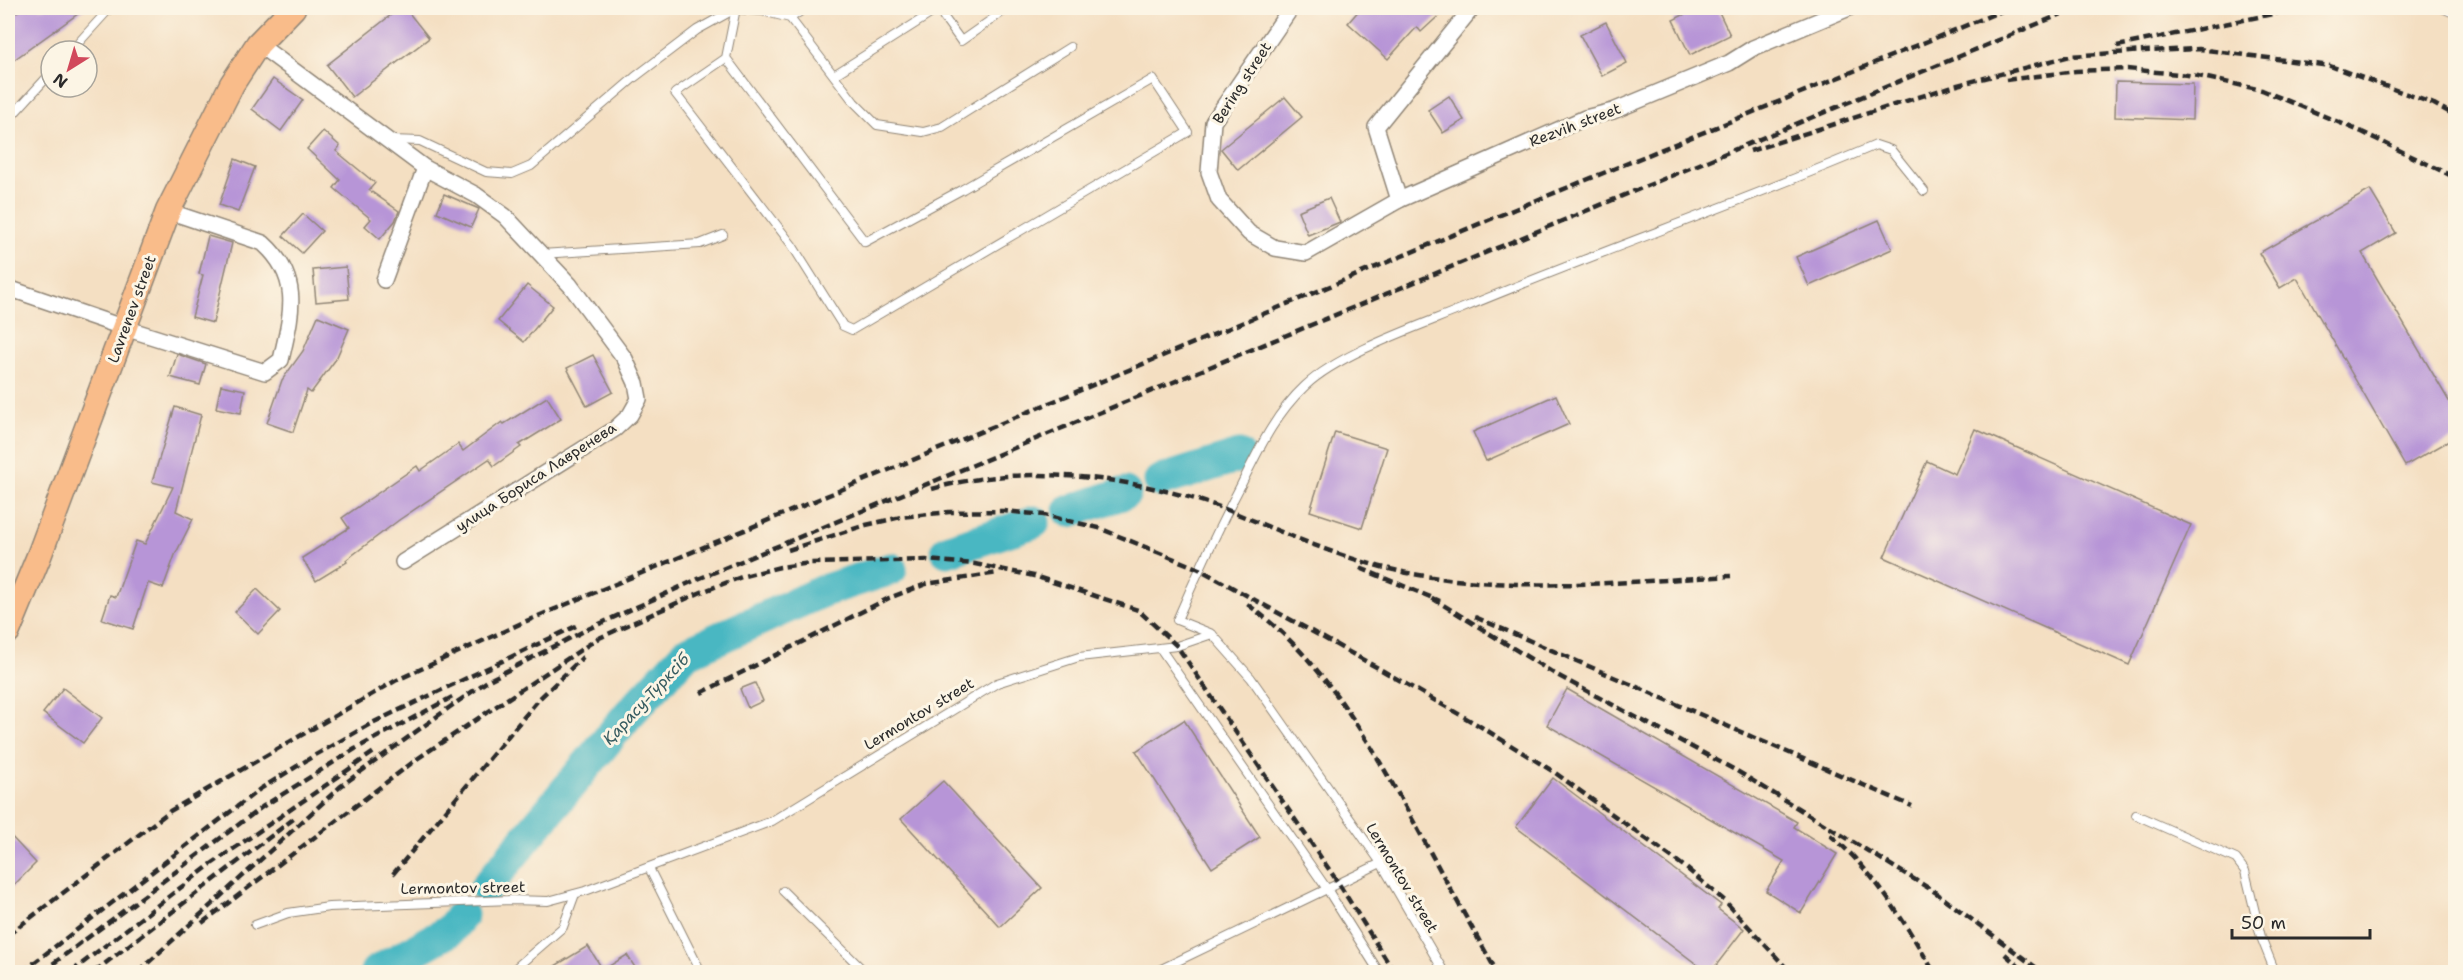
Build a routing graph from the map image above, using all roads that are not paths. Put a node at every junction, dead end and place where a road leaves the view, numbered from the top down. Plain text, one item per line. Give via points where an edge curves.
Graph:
1 (110, 8) edge
2 (293, 8) edge
3 (735, 8) edge
4 (806, 8) edge
5 (1008, 8) edge
6 (1291, 8) edge
7 (1472, 8) edge
8 (1849, 8) edge
9 (2442, 8) edge
10 (2456, 14) edge
11 (790, 18) junction
12 (82, 39) edge
13 (258, 44) junction
14 (1070, 47) dead end
15 (726, 58) junction
16 (834, 75) junction
17 (39, 86) edge
18 (8, 120) edge
19 (386, 140) junction
20 (424, 168) junction
21 (1924, 191) dead end
22 (1399, 200) junction
23 (168, 211) junction
24 (723, 235) dead end
25 (1306, 253) joint
26 (541, 254) junction
27 (384, 280) dead end
28 (8, 288) edge
29 (125, 328) junction
30 (403, 562) dead end
31 (8, 631) edge
32 (1212, 634) junction
33 (1160, 648) junction
34 (2136, 815) dead end
35 (1380, 863) junction
36 (649, 868) junction
37 (1327, 889) junction
38 (783, 891) dead end
39 (575, 894) junction
40 (255, 925) dead end
41 (511, 972) edge
42 (701, 972) edge
43 (865, 972) edge
44 (1155, 972) edge
45 (1379, 972) edge
46 (1444, 972) edge
47 (2275, 972) edge

1 - 12 lane
2 - 13 main road, Lavrenev street
3 - 11 lane
3 - 15 lane
3 - 19 lane via 697,30 635,76 531,166 512,174 486,172 420,141
4 - 11 lane
5 - 16 lane via 961,41 938,9
6 - 25 street, Bering street via 1213,122 1209,172 1219,200 1249,233 1275,248
7 - 22 street via 1376,127
8 - 22 street, Rezvih street via 1753,48 1729,63 1613,111 1585,118
9 - 10 lane
11 - 16 lane
13 - 19 street, улица Бориса Лавренева
13 - 23 main road, Lavrenev street via 232,84
14 - 16 lane via 942,127 923,132 877,125
15 - 15 lane via 675,93 792,245 843,326 852,330 1188,132 1153,79 865,242
17 - 18 lane
19 - 20 street, улица Бориса Лавренева
20 - 26 street, улица Бориса Лавренева via 476,195 505,216
20 - 27 street
21 - 32 lane via 1891,150 1876,145 1786,184 1501,292 1326,370 1306,385 1270,429 1194,579 1177,620
22 - 25 street, Rezvih street
23 - 29 main road, Lavrenev street
23 - 29 street via 263,243 274,253 292,291 281,360 265,372
24 - 26 lane via 700,244
26 - 30 street, улица Бориса Лавренева via 570,285 625,358 639,399 615,429
28 - 29 street
29 - 31 main road, Lavrenev street
32 - 33 lane, Lermontov street
32 - 35 lane, Lermontov street via 1251,678
33 - 36 lane, Lermontov street via 1079,657 997,683 772,821
33 - 37 lane
34 - 47 lane via 2236,859 2245,871 2260,937
35 - 37 lane
35 - 46 lane, Lermontov street
36 - 39 lane, Lermontov street
36 - 42 lane
37 - 44 lane
37 - 45 lane
38 - 43 lane
39 - 40 lane, Lermontov street via 548,900 329,907 288,913
39 - 41 lane via 562,927

